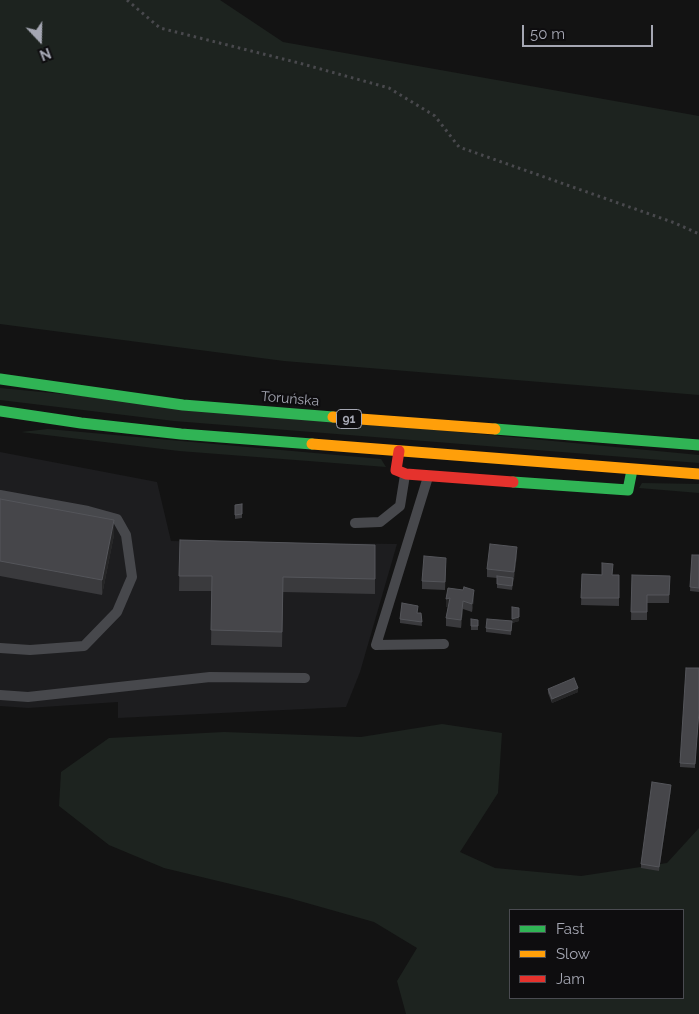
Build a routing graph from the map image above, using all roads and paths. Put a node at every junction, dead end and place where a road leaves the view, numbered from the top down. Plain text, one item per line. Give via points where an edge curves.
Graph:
1 (127, 0) edge
2 (699, 234) edge
3 (0, 379) edge
4 (0, 411) edge
5 (699, 445) edge
6 (399, 450) junction
7 (632, 470) junction
8 (406, 474) junction
9 (699, 474) edge
10 (428, 476) junction
11 (0, 495) edge
12 (355, 523) dead end
13 (444, 644) dead end
14 (0, 648) edge
15 (305, 678) dead end
16 (0, 695) edge

1 - 2 path via 160,28 389,88 435,116 459,147
3 - 5 main road, Toruńska / 91 via 183,405
4 - 6 main road, 91 via 181,434
6 - 7 main road, 91
6 - 8 main road via 396,470
7 - 9 main road, 91
7 - 10 main road via 628,490
8 - 10 main road
8 - 12 lane via 400,506 380,522
10 - 13 lane via 376,645
11 - 14 lane via 117,518 126,536 132,577 117,612 84,646 30,650
15 - 16 lane via 210,677 28,697

